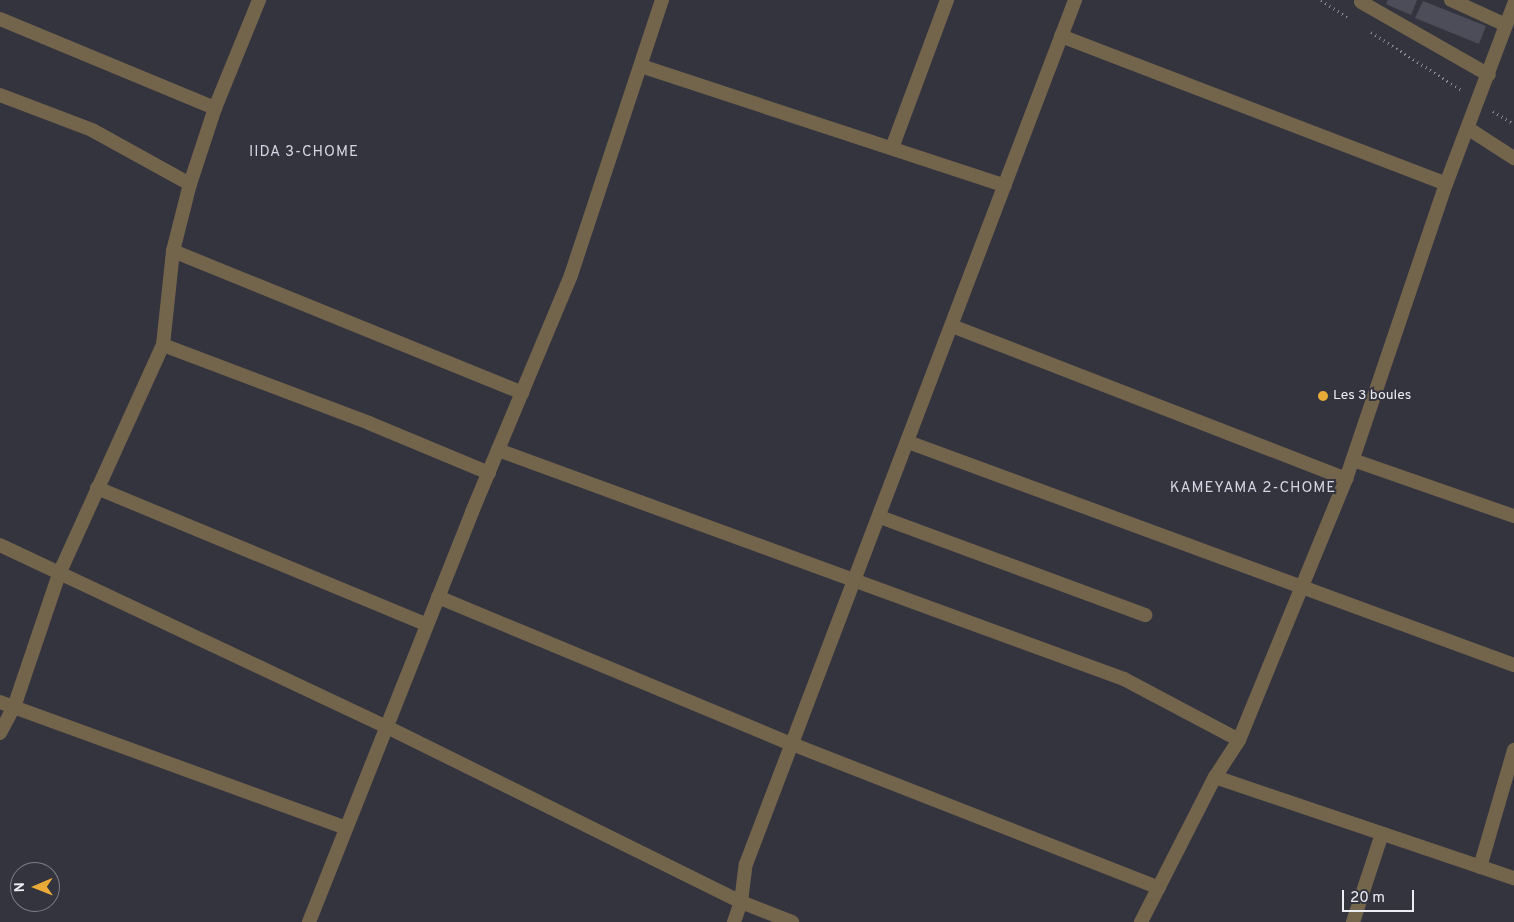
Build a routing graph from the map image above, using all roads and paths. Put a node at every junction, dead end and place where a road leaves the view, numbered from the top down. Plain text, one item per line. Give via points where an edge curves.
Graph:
1 (259, 0) edge
2 (662, 0) edge
3 (948, 0) edge
4 (1075, 0) edge
5 (1321, 0) edge
6 (1451, 0) edge
7 (1361, 2) dead end
8 (1514, 4) edge
9 (0, 19) edge
10 (1355, 22) dead end
11 (1506, 25) junction
12 (1363, 27) dead end
13 (1061, 36) junction
14 (641, 66) junction
15 (1489, 75) junction
16 (0, 95) edge
17 (1480, 102) junction
18 (215, 108) junction
19 (1514, 124) edge
20 (1469, 129) junction
21 (892, 148) junction
22 (1514, 158) edge
23 (190, 184) junction
24 (1446, 184) junction
25 (1005, 186) junction
26 (173, 251) junction
27 (952, 326) junction
28 (163, 345) junction
29 (522, 393) junction
30 (908, 442) junction
31 (498, 450) junction
32 (1353, 460) junction
33 (489, 473) junction
34 (1346, 479) junction
35 (97, 488) junction
36 (1514, 516) edge
37 (880, 517) junction
38 (0, 545) edge
39 (59, 574) junction
40 (855, 581) junction
41 (1301, 588) junction
42 (438, 597) junction
43 (1144, 615) dead end
44 (427, 625) junction
45 (1514, 665) edge
46 (0, 702) edge
47 (14, 707) junction
48 (388, 728) junction
49 (0, 733) edge
50 (1240, 740) junction
51 (792, 744) junction
52 (1514, 750) edge
53 (1215, 777) junction
54 (346, 828) junction
55 (1382, 834) junction
56 (1480, 867) junction
57 (1514, 878) edge
58 (1158, 888) junction
59 (741, 902) junction
60 (1145, 921) edge
61 (309, 922) edge
62 (734, 922) edge
63 (792, 922) edge
64 (1353, 922) edge

1 - 18 street
2 - 14 street
3 - 21 street
4 - 13 street
5 - 10 path
6 - 11 street
7 - 15 street
8 - 11 street
9 - 18 street
11 - 15 street
12 - 17 path
13 - 24 street
13 - 25 street
14 - 21 street
14 - 29 street via 572,275
15 - 17 street
16 - 23 street via 92,130
17 - 19 path
17 - 20 street
18 - 23 street
20 - 22 street
20 - 24 street
21 - 25 street
23 - 26 street
24 - 32 street
25 - 27 street
26 - 28 street
26 - 29 street
27 - 30 street
27 - 34 street
28 - 33 street
28 - 35 street
29 - 31 street
30 - 37 street
30 - 41 street
31 - 33 street
31 - 40 street
32 - 34 street
32 - 36 street
33 - 42 street
34 - 41 street
35 - 39 street
35 - 44 street
37 - 40 street
37 - 43 street
38 - 39 street
39 - 47 street
39 - 48 street
40 - 50 street via 1124,679
40 - 51 street
41 - 45 street
41 - 50 street
42 - 44 street
42 - 51 street
44 - 48 street
46 - 47 street
47 - 49 street
47 - 54 street
48 - 54 street
48 - 59 street
50 - 53 street
51 - 58 street
51 - 59 street via 746,864
52 - 56 street
53 - 55 street
53 - 58 street
54 - 61 street
55 - 56 street
55 - 64 street
56 - 57 street
58 - 60 street
59 - 62 street
59 - 63 street

